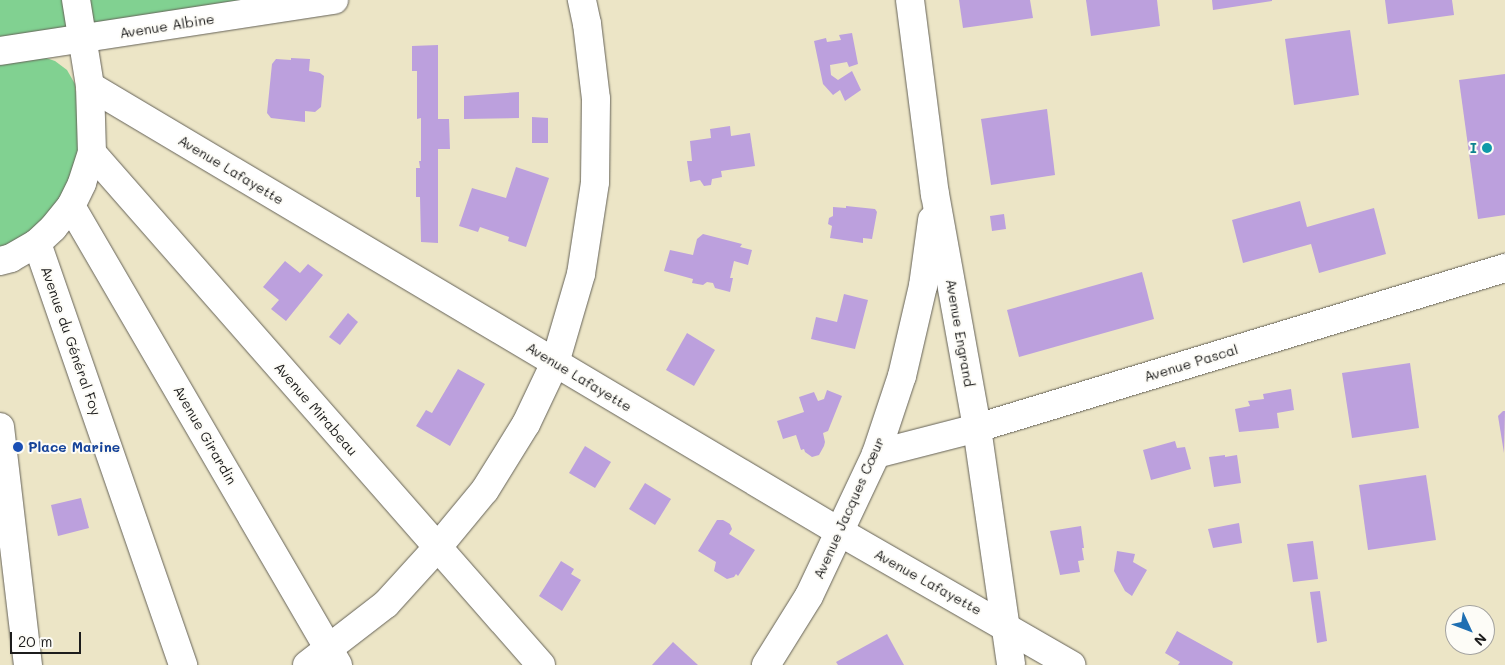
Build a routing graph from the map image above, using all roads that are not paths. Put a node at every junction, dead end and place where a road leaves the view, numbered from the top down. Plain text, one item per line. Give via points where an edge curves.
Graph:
1 (76, 0) edge
2 (334, 0) edge
3 (582, 0) edge
4 (910, 0) edge
5 (81, 39) junction
6 (0, 51) edge
7 (90, 86) junction
8 (92, 153) junction
9 (935, 194) junction
10 (71, 206) junction
11 (37, 243) junction
12 (0, 261) edge
13 (1505, 268) edge
14 (554, 363) junction
15 (0, 427) edge
16 (977, 428) junction
17 (876, 454) junction
18 (840, 532) junction
19 (437, 548) junction
20 (1006, 626) junction
21 (334, 657) edge
22 (28, 665) edge
23 (183, 665) edge
24 (307, 665) edge
25 (541, 665) edge
26 (766, 665) edge
27 (1011, 665) edge
28 (1071, 665) edge

1 - 5 street
2 - 5 street, Avenue Albine
3 - 14 street via 588,24 596,99 595,182 581,274
4 - 9 street, Avenue Engrand
5 - 6 street, Avenue Albine
5 - 7 street
7 - 8 street
7 - 14 street, Avenue Lafayette
8 - 10 street
8 - 19 street, Avenue Mirabeau
9 - 16 street, Avenue Engrand
9 - 17 street, Avenue Jacques Cœur via 921,295 902,376
10 - 11 street
10 - 21 street, Avenue Girardin
11 - 12 street
11 - 23 street, Avenue du Général Foy
13 - 16 street, Avenue Pascal
14 - 18 street, Avenue Lafayette
14 - 19 street via 526,424 490,482
15 - 22 street
16 - 17 street, Avenue Pascal
16 - 20 street, Avenue Engrand
17 - 18 street, Avenue Jacques Cœur
18 - 20 street, Avenue Lafayette
18 - 26 street, Avenue Jacques Cœur via 809,596
19 - 21 street
19 - 25 street, Avenue Mirabeau
20 - 27 street, Avenue Engrand
20 - 28 street, Avenue Lafayette
21 - 24 street

